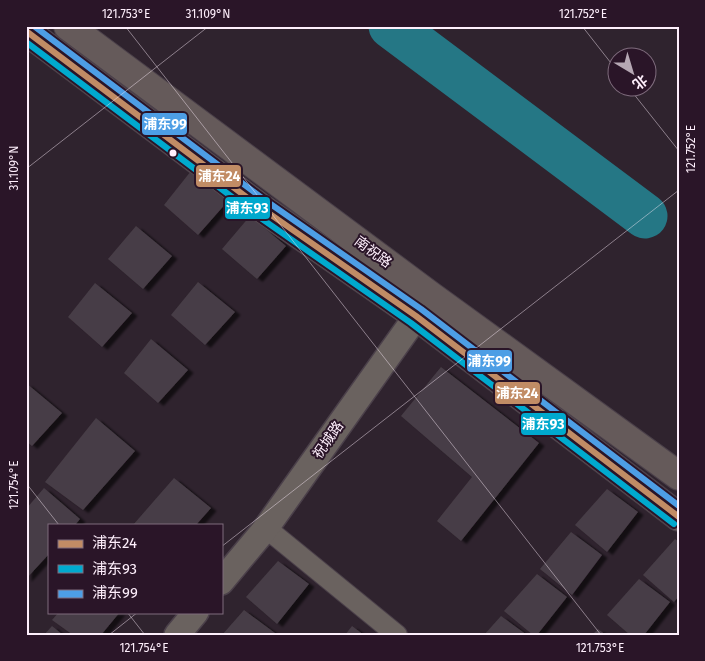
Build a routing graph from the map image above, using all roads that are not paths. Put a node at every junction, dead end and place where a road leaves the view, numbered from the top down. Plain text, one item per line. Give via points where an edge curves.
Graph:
1 (68, 26) edge
2 (26, 31) edge
3 (424, 306) junction
4 (679, 476) edge
5 (679, 516) edge
6 (266, 528) junction
7 (222, 581) edge
8 (194, 614) edge
9 (178, 635) edge
10 (397, 635) edge

1 - 3 main road, 南祝路
2 - 3 main road, 南祝路 via 257,205
3 - 4 main road, 南祝路
3 - 5 main road, 南祝路
3 - 6 street, 祝城路
6 - 7 street, 祝城路
6 - 10 street
8 - 9 street

